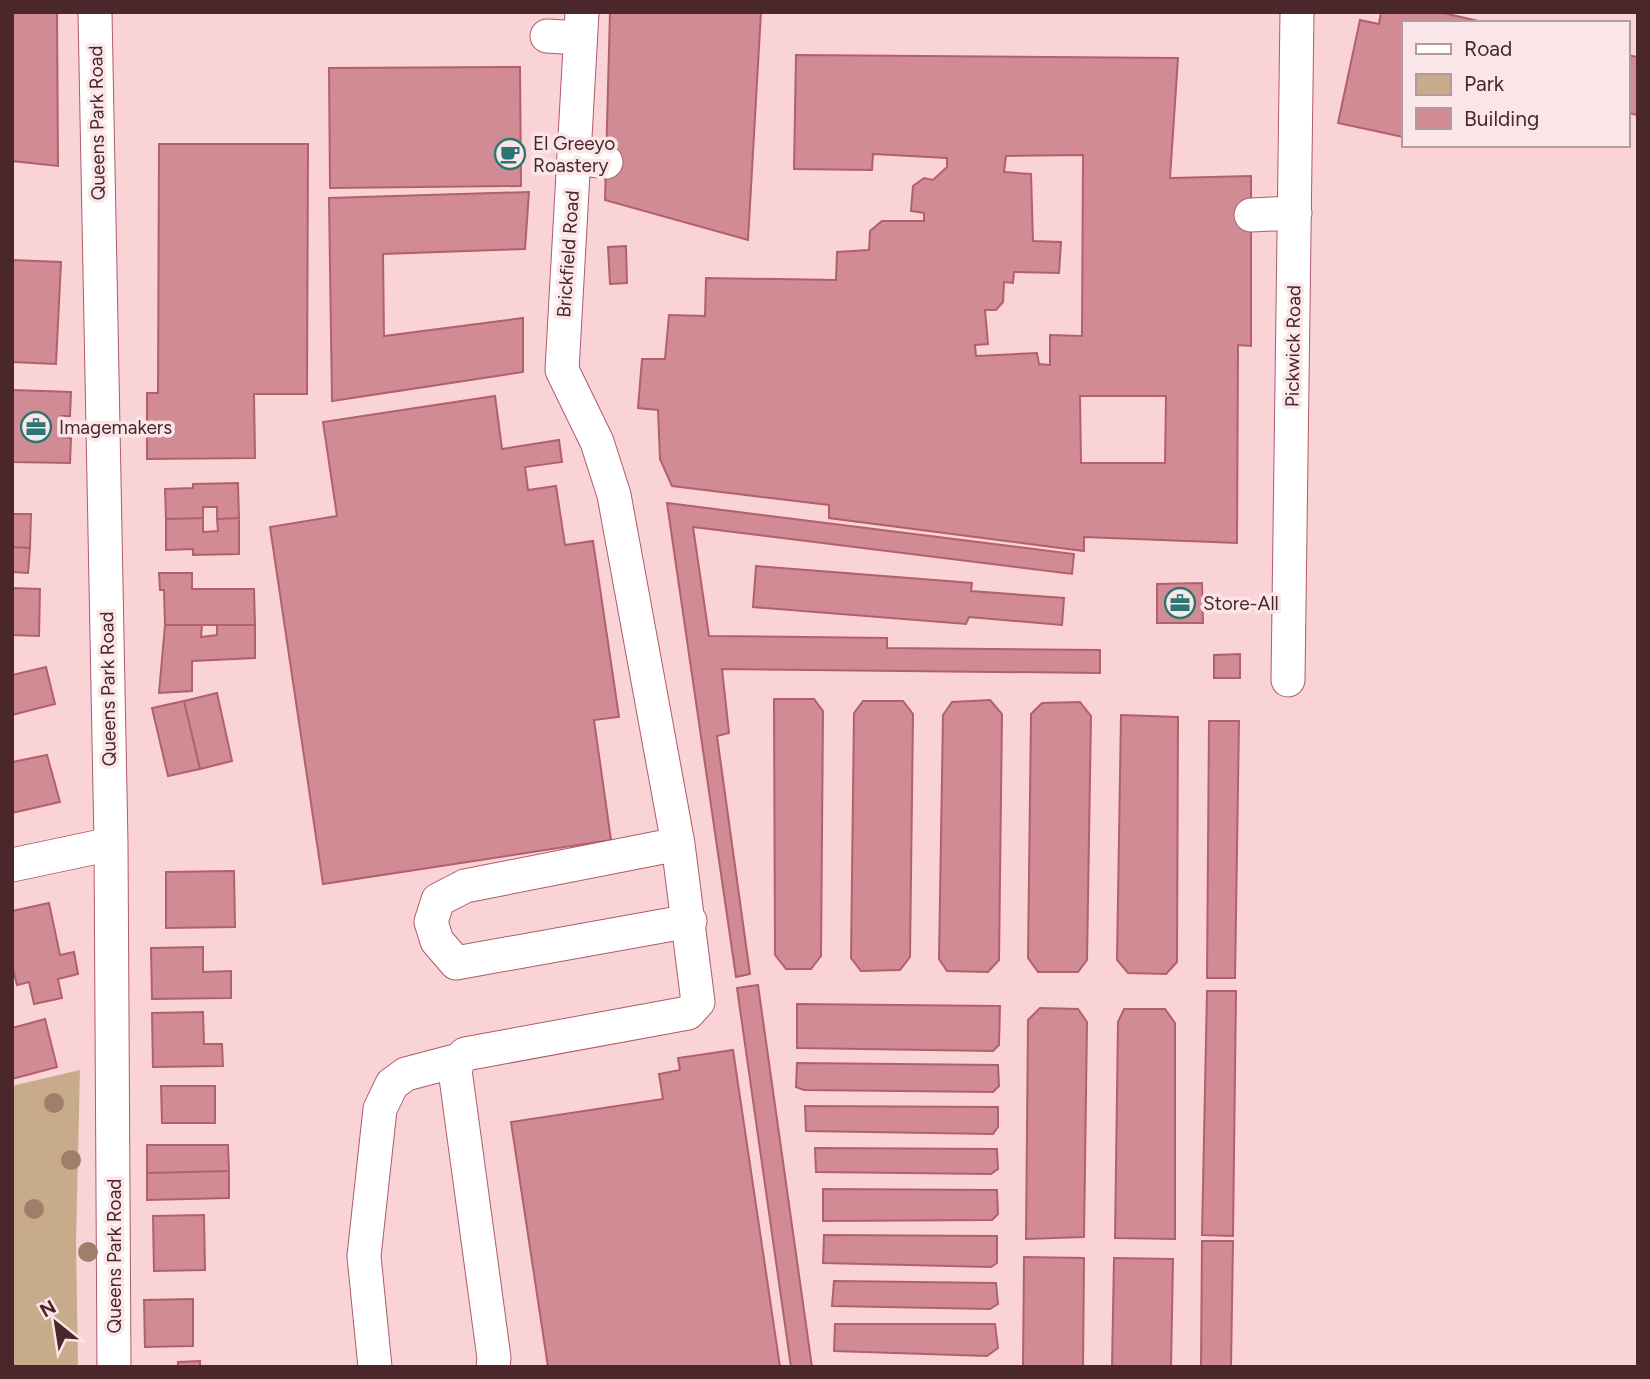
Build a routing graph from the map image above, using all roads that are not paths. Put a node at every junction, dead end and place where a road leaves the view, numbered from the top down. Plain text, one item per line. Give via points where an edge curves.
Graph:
1 (95, 12) edge
2 (1297, 12) edge
3 (581, 25) edge
4 (547, 36) dead end
5 (1295, 222) junction
6 (1251, 224) dead end
7 (1288, 680) dead end
8 (111, 844) junction
9 (678, 844) junction
10 (12, 864) edge
11 (690, 920) junction
12 (459, 1060) junction
13 (114, 1367) edge
14 (375, 1367) edge
15 (493, 1367) edge

1 - 8 street, Queens Park Road
2 - 5 street, Pickwick Road
3 - 4 street
3 - 9 street, Brickfield Road via 590,160 562,370 597,442 614,495
5 - 6 street
5 - 7 street, Pickwick Road
8 - 10 street
8 - 13 street, Queens Park Road
9 - 11 street
9 - 11 street via 465,886 438,900 431,922 437,941 456,963
11 - 12 street via 698,1002 688,1013 465,1054
12 - 14 street via 406,1074 391,1084 380,1109 364,1256
12 - 15 street via 455,1070

